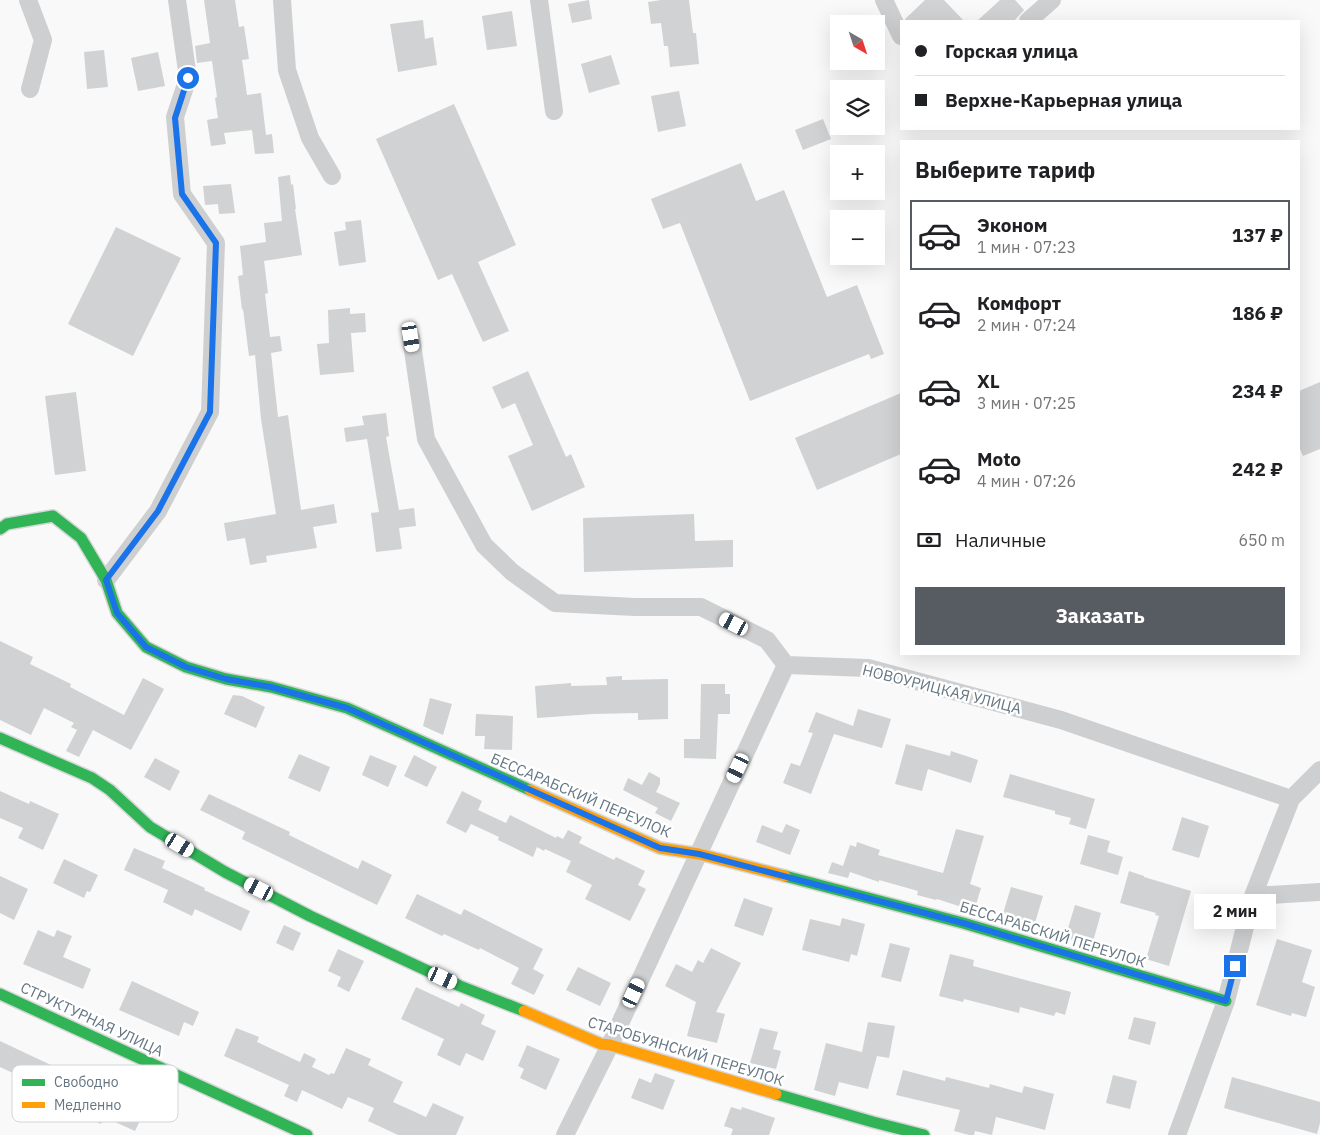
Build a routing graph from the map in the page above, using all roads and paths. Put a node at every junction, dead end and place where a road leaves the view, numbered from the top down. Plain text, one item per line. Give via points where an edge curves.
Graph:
1 (28, 0) edge
2 (177, 0) edge
3 (282, 0) edge
4 (539, 0) edge
5 (884, 0) edge
6 (1052, 0) edge
7 (1029, 20) edge
8 (900, 34) edge
9 (30, 89) dead end
10 (554, 111) dead end
11 (332, 176) dead end
12 (411, 337) dead end
13 (0, 530) edge
14 (106, 580) junction
15 (786, 665) junction
16 (0, 738) edge
17 (1320, 770) edge
18 (1291, 799) junction
19 (699, 854) junction
20 (1320, 892) edge
21 (1253, 896) junction
22 (0, 994) edge
23 (1226, 1001) junction
24 (610, 1045) junction
25 (155, 1065) edge
26 (178, 1076) edge
27 (307, 1135) edge
28 (564, 1135) edge
29 (924, 1135) edge
30 (1177, 1135) edge

1 - 9 street via 43,40
2 - 14 street via 188,78 175,118 182,194 216,243 210,412 158,511
3 - 11 street via 287,70 310,138
4 - 10 street
5 - 8 street
6 - 7 street
12 - 15 street via 426,439 484,545 512,572 555,604 701,607 767,640
13 - 14 street, БЕССАРАБСКИЙ ПЕРЕУЛОК via 7,524 53,516 81,538
14 - 19 street, БЕССАРАБСКИЙ ПЕРЕУЛОК via 117,613 146,647 186,667 347,708 660,848
15 - 18 street, НОВОУРИЦКАЯ УЛИЦА via 877,670 1061,720
15 - 19 street
16 - 24 street, СТАРОБУЯНСКИЙ ПЕРЕУЛОК via 92,778 150,827 225,872 310,916 460,986 590,1040
17 - 18 street
18 - 21 street
19 - 23 street, БЕССАРАБСКИЙ ПЕРЕУЛОК via 963,923
19 - 24 street
20 - 21 street
21 - 23 street
22 - 25 street, СТРУКТУРНАЯ УЛИЦА
23 - 30 street
24 - 28 street
24 - 29 street, СТАРОБУЯНСКИЙ ПЕРЕУЛОК
26 - 27 street, СТРУКТУРНАЯ УЛИЦА

